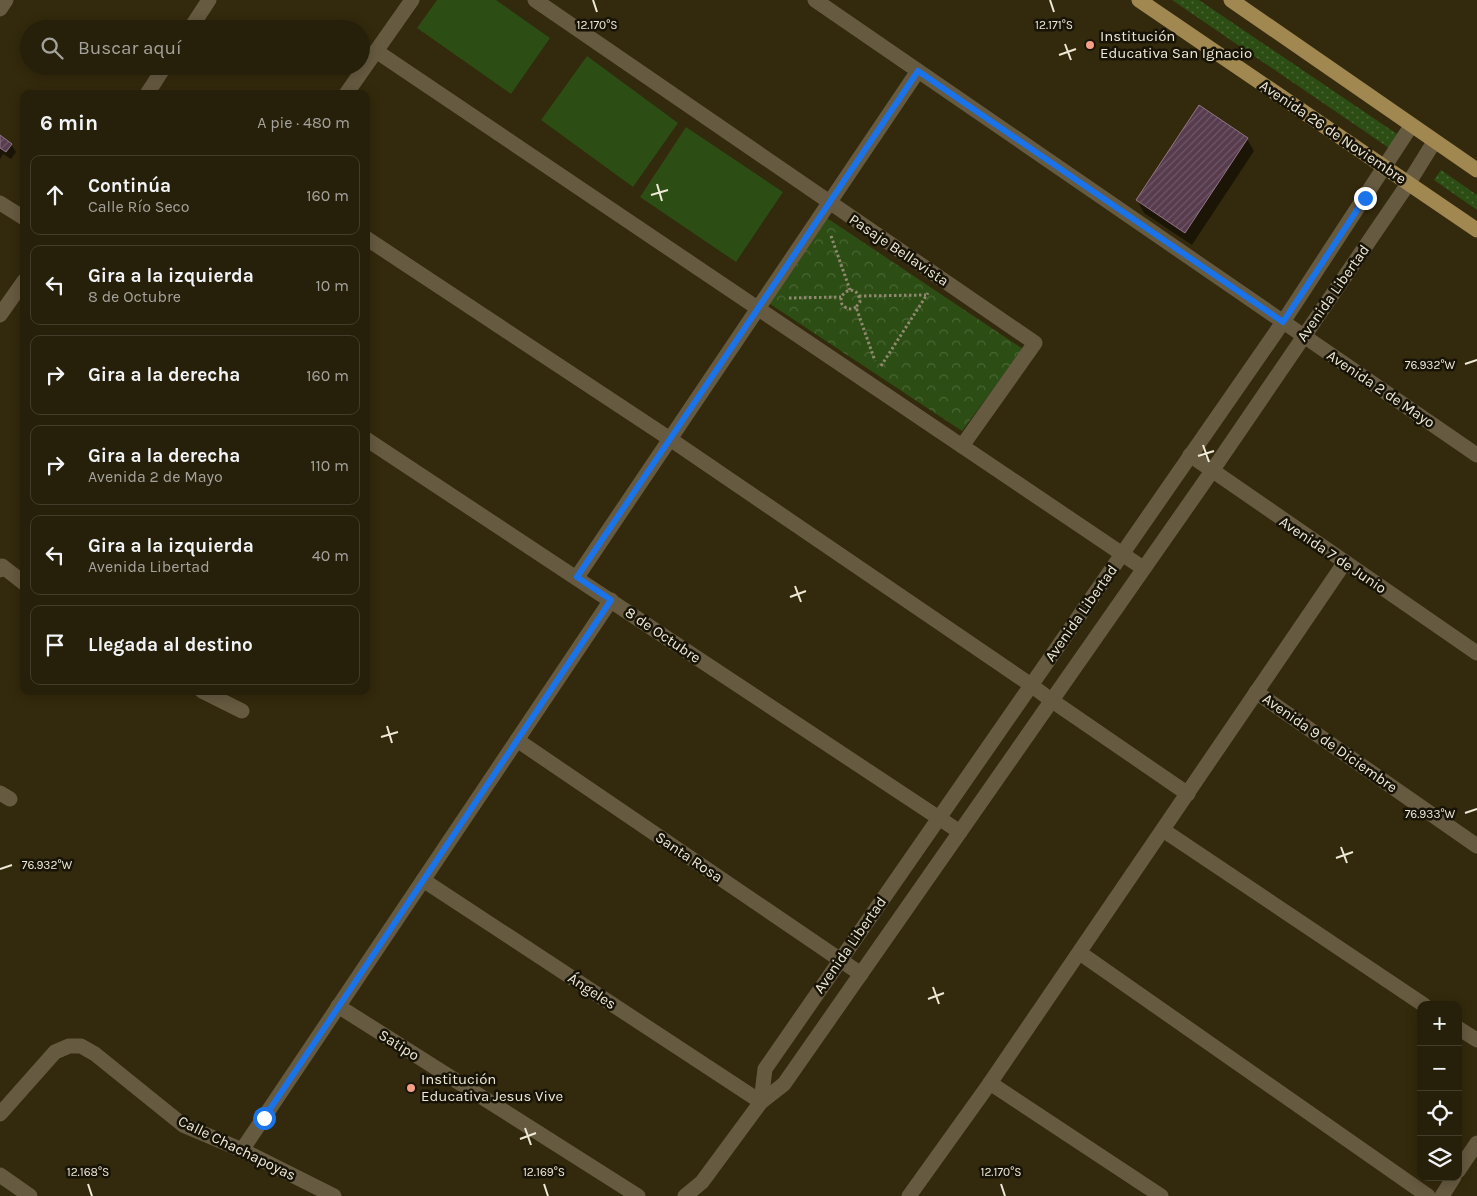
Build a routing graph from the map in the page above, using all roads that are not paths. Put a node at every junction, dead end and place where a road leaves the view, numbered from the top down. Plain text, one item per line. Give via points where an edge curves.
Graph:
1 (6, 0) edge
2 (208, 0) edge
3 (412, 0) edge
4 (535, 0) edge
5 (815, 0) edge
6 (1139, 0) edge
7 (1231, 0) edge
8 (0, 8) edge
9 (196, 20) edge
10 (376, 51) junction
11 (370, 60) edge
12 (918, 71) junction
13 (159, 75) edge
14 (359, 75) edge
15 (150, 90) edge
16 (349, 90) edge
17 (1411, 126) junction
18 (1434, 142) junction
19 (1385, 168) junction
20 (1477, 170) edge
21 (1408, 184) junction
22 (829, 202) junction
23 (0, 203) edge
24 (20, 216) edge
25 (1477, 230) edge
26 (370, 241) edge
27 (20, 287) edge
28 (758, 309) junction
29 (0, 315) edge
30 (1283, 322) junction
31 (1303, 336) junction
32 (670, 439) junction
33 (370, 442) edge
34 (962, 446) junction
35 (1477, 455) edge
36 (1190, 456) junction
37 (1212, 471) junction
38 (1122, 554) junction
39 (1345, 562) junction
40 (1143, 568) junction
41 (0, 570) edge
42 (577, 577) junction
43 (20, 580) edge
44 (611, 600) junction
45 (1477, 653) edge
46 (1031, 684) junction
47 (1256, 692) junction
48 (210, 695) edge
49 (1051, 700) junction
50 (242, 711) dead end
51 (517, 740) junction
52 (1188, 794) junction
53 (938, 818) junction
54 (1163, 830) junction
55 (960, 832) junction
56 (1477, 846) edge
57 (423, 880) junction
58 (1080, 952) junction
59 (840, 960) junction
60 (861, 974) junction
61 (1418, 1001) edge
62 (338, 1006) junction
63 (1462, 1031) edge
64 (1477, 1040) edge
65 (990, 1083) junction
66 (761, 1102) junction
67 (0, 1114) edge
68 (1477, 1143) edge
69 (242, 1150) junction
70 (1462, 1165) edge
71 (0, 1175) edge
72 (1451, 1181) edge
73 (30, 1196) edge
74 (334, 1196) edge
75 (638, 1196) edge
76 (685, 1196) edge
77 (909, 1196) edge
78 (1161, 1196) edge
79 (1428, 1196) edge
80 (1442, 1196) edge

1 - 8 street
2 - 9 street
3 - 10 street
4 - 22 street, Pasaje Bellavista
5 - 12 street, Avenida 2 de Mayo
6 - 19 main road, Avenida 26 de Noviembre
7 - 17 main road
10 - 11 street
10 - 28 street
12 - 22 street
12 - 30 street, Avenida 2 de Mayo
13 - 15 street
14 - 16 street
17 - 18 main road
17 - 19 street, Avenida Libertad
18 - 20 main road
18 - 21 street, Avenida Libertad
19 - 21 main road, Avenida 26 de Noviembre
19 - 30 street, Avenida Libertad
21 - 25 main road, Avenida 26 de Noviembre
21 - 31 street, Avenida Libertad
22 - 28 street
22 - 34 street, Pasaje Bellavista via 1035,343
23 - 24 street
26 - 32 street
27 - 29 street
28 - 32 street
28 - 34 street
30 - 31 street, Avenida 2 de Mayo
30 - 36 street, Avenida Libertad
31 - 35 street, Avenida 2 de Mayo
31 - 37 street, Avenida Libertad
32 - 42 street
32 - 46 street
33 - 42 street, 8 de Octubre
34 - 38 street
36 - 37 street, Avenida 7 de Junio
36 - 38 street, Avenida Libertad
37 - 39 street, Avenida 7 de Junio
37 - 40 street, Avenida Libertad
38 - 40 street
38 - 46 street, Avenida Libertad
39 - 45 street, Avenida 7 de Junio
39 - 47 street
40 - 49 street, Avenida Libertad
41 - 43 street via 2,566
42 - 44 street, 8 de Octubre
44 - 51 street
44 - 53 street, 8 de Octubre
46 - 49 street
46 - 53 street, Avenida Libertad
47 - 52 street
47 - 56 street, Avenida 9 de Diciembre
48 - 50 street
49 - 52 street
49 - 55 street, Avenida Libertad
51 - 57 street
51 - 59 street, Santa Rosa
52 - 54 street
53 - 55 street, 8 de Octubre
53 - 59 street, Avenida Libertad
54 - 58 street
54 - 61 street
55 - 60 street, Avenida Libertad
57 - 62 street
57 - 66 street, Ángeles
58 - 65 street
58 - 79 street
59 - 60 street, Santa Rosa
59 - 66 street, Avenida Libertad via 765,1069
60 - 66 street, Avenida Libertad via 784,1084
62 - 69 street
62 - 75 street, Satipo
63 - 64 street
65 - 77 street
65 - 78 street
66 - 76 street, Avenida Libertad via 702,1182
67 - 69 street, Calle Chachapoyas via 55,1052 69,1046 81,1046 183,1125
68 - 70 street
69 - 74 street, Calle Chachapoyas
71 - 73 street
72 - 80 street

